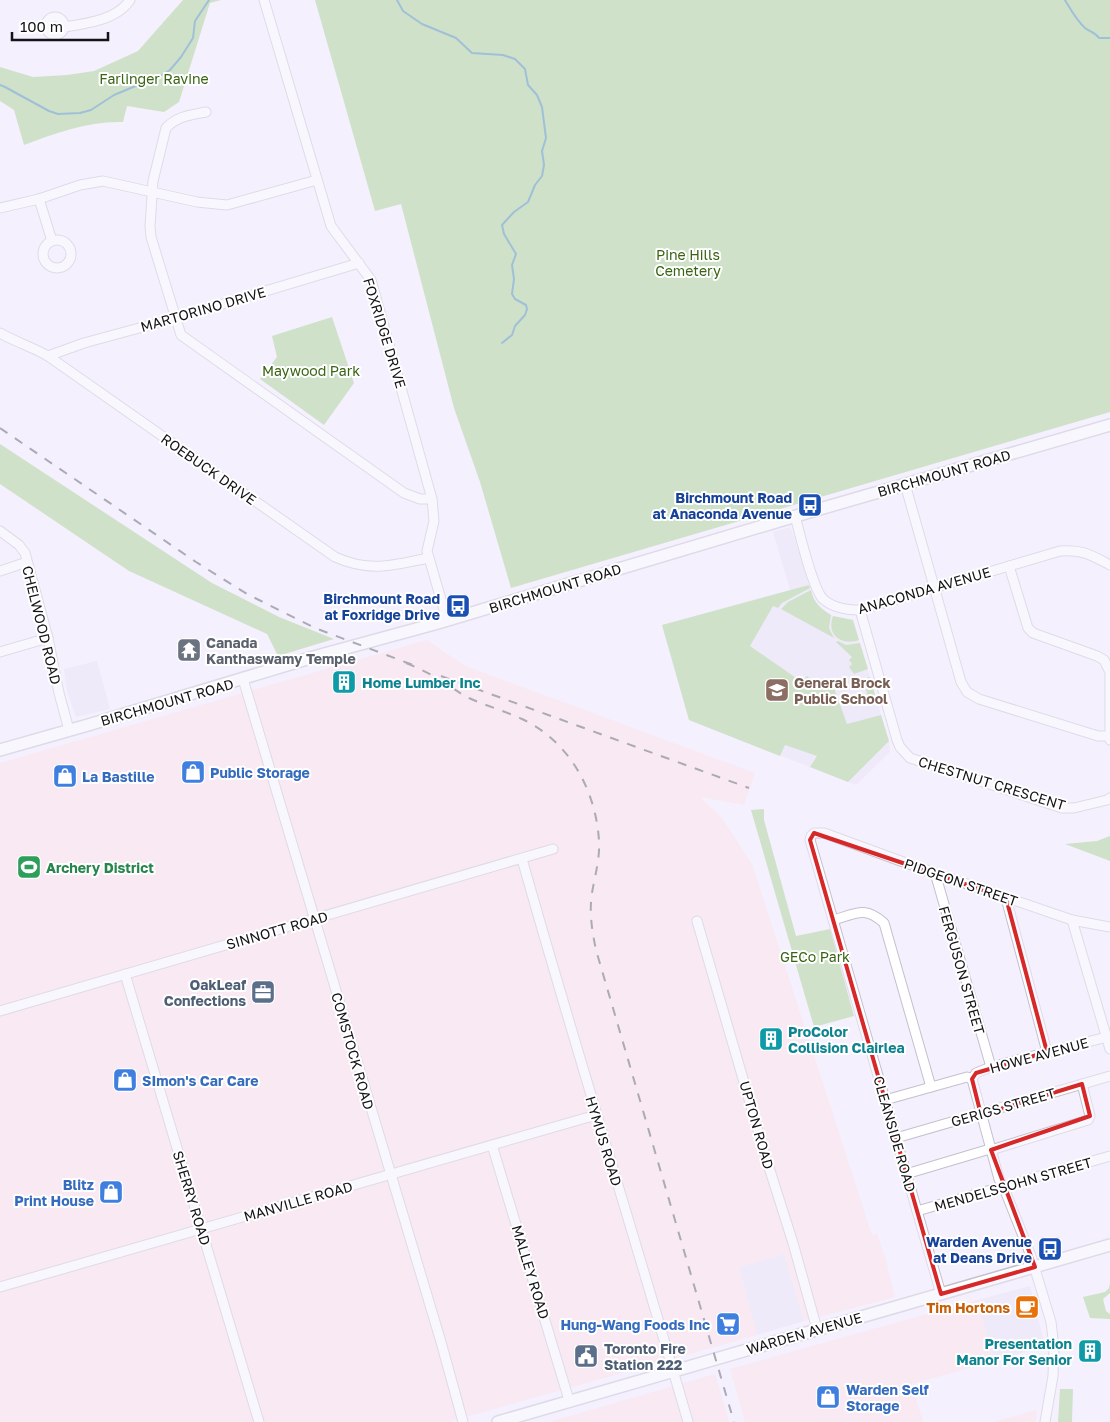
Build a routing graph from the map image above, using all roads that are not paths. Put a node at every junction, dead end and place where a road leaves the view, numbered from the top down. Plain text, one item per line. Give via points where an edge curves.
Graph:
1 (130, 0) edge
2 (264, 0) edge
3 (64, 27) dead end
4 (206, 112) dead end
5 (317, 180) junction
6 (153, 192) junction
7 (39, 199) junction
8 (0, 208) edge
9 (52, 241) dead end
10 (359, 263) junction
11 (176, 318) junction
12 (0, 333) edge
13 (48, 356) junction
14 (1110, 425) edge
15 (905, 484) junction
16 (432, 499) junction
17 (795, 516) junction
18 (0, 531) edge
19 (429, 558) junction
20 (27, 562) junction
21 (1110, 565) edge
22 (1009, 566) junction
23 (0, 571) edge
24 (933, 588) junction
25 (860, 610) junction
26 (447, 620) junction
27 (48, 638) junction
28 (0, 652) edge
29 (1110, 674) edge
30 (244, 679) junction
31 (69, 730) junction
32 (1110, 738) edge
33 (0, 750) edge
34 (1110, 798) edge
35 (814, 832) joint
36 (553, 849) dead end
37 (522, 859) junction
38 (934, 873) junction
39 (1006, 898) junction
40 (314, 920) junction
41 (697, 920) dead end
42 (834, 920) junction
43 (1072, 920) junction
44 (1110, 927) edge
45 (125, 974) junction
46 (0, 1010) edge
47 (1108, 1036) edge
48 (1110, 1049) edge
49 (1047, 1052) junction
50 (991, 1067) junction
51 (1110, 1076) edge
52 (972, 1082) junction
53 (1082, 1084) junction
54 (931, 1087) junction
55 (885, 1100) junction
56 (980, 1114) junction
57 (596, 1115) junction
58 (896, 1138) junction
59 (492, 1145) junction
60 (990, 1149) junction
61 (1110, 1156) edge
62 (390, 1174) junction
63 (906, 1174) junction
64 (1004, 1188) junction
65 (917, 1211) junction
66 (201, 1229) junction
67 (1110, 1245) edge
68 (1035, 1267) junction
69 (0, 1287) edge
70 (941, 1294) junction
71 (817, 1329) junction
72 (674, 1370) junction
73 (570, 1400) junction
74 (259, 1422) edge
75 (463, 1422) edge
76 (498, 1422) edge
77 (688, 1422) edge
78 (1045, 1422) edge

1 - 3 street via 111,15
2 - 5 street, FOXRIDGE DRIVE
4 - 6 street via 172,121 166,128
5 - 6 street via 227,205
5 - 10 street, FOXRIDGE DRIVE via 331,226
6 - 7 street via 103,181
6 - 11 street via 152,237
7 - 8 street
7 - 9 street
10 - 11 street, MARTORINO DRIVE
10 - 16 street, FOXRIDGE DRIVE via 371,280
11 - 13 street, MARTORINO DRIVE
11 - 16 street via 181,335 203,352 404,493 420,500
12 - 13 street, ROEBUCK DRIVE
13 - 19 street, ROEBUCK DRIVE via 335,557 357,565 376,567
14 - 15 main road, BIRCHMOUNT ROAD
15 - 17 main road, BIRCHMOUNT ROAD
15 - 24 street
16 - 19 street, FOXRIDGE DRIVE via 434,521 427,551
17 - 25 street, ANACONDA AVENUE via 820,594 837,607
17 - 26 main road, BIRCHMOUNT ROAD
18 - 20 street, CHELWOOD ROAD via 22,548
19 - 26 street, FOXRIDGE DRIVE
20 - 23 street
20 - 27 street, CHELWOOD ROAD
21 - 22 street, ANACONDA AVENUE via 1075,550 1060,551
22 - 24 street, ANACONDA AVENUE
22 - 29 street via 1028,628 1033,633 1098,656 1104,660
24 - 25 street, ANACONDA AVENUE
24 - 32 street via 961,682 967,692 978,699
25 - 34 street, CHESTNUT CRESCENT via 900,747 910,758 1062,808
26 - 30 main road, BIRCHMOUNT ROAD
27 - 28 street
27 - 31 street, CHELWOOD ROAD
29 - 32 street
30 - 31 main road, BIRCHMOUNT ROAD
30 - 40 street, COMSTOCK ROAD
31 - 33 main road, BIRCHMOUNT ROAD
35 - 38 street, PIDGEON STREET
35 - 42 street, CLEANSIDE ROAD via 810,840
36 - 37 street, SINNOTT ROAD
37 - 40 street, SINNOTT ROAD
37 - 57 street, HYMUS ROAD
38 - 39 street, PIDGEON STREET
38 - 50 street, FERGUSON STREET
39 - 43 street, PIDGEON STREET
39 - 49 street
40 - 45 street, SINNOTT ROAD
40 - 62 street, COMSTOCK ROAD
41 - 71 street, UPTON ROAD
42 - 54 street via 861,912 874,914 884,923
42 - 55 street, CLEANSIDE ROAD
43 - 44 street, PIDGEON STREET
43 - 47 street
45 - 46 street, SINNOTT ROAD
45 - 66 street, SHERRY ROAD
47 - 48 street
47 - 49 street, HOWE AVENUE
49 - 50 street, HOWE AVENUE
50 - 52 street, HOWE AVENUE via 976,1073
51 - 53 street, GERIGS STREET
52 - 54 street, HOWE AVENUE via 967,1077
52 - 56 street
53 - 56 street, GERIGS STREET
53 - 60 street via 1090,1116 1088,1120
54 - 55 street, HOWE AVENUE
55 - 58 street, CLEANSIDE ROAD
56 - 58 street, GERIGS STREET
56 - 60 street
57 - 59 street, MANVILLE ROAD
57 - 72 street, HYMUS ROAD
58 - 63 street, CLEANSIDE ROAD
59 - 62 street, MANVILLE ROAD
59 - 73 street, MALLEY ROAD
60 - 63 street
60 - 64 street
61 - 64 street, MENDELSSOHN STREET
62 - 66 street, MANVILLE ROAD
62 - 75 street, COMSTOCK ROAD
63 - 65 street, CLEANSIDE ROAD
64 - 65 street, MENDELSSOHN STREET
64 - 68 street
65 - 70 street, CLEANSIDE ROAD
66 - 69 street, MANVILLE ROAD
66 - 74 street, SHERRY ROAD
67 - 68 main road, WARDEN AVENUE
68 - 70 main road, WARDEN AVENUE
68 - 78 street via 1051,1322 1054,1347
70 - 71 main road, WARDEN AVENUE
71 - 72 main road, WARDEN AVENUE
72 - 73 main road, WARDEN AVENUE
72 - 77 street, HYMUS ROAD
73 - 76 main road, WARDEN AVENUE

